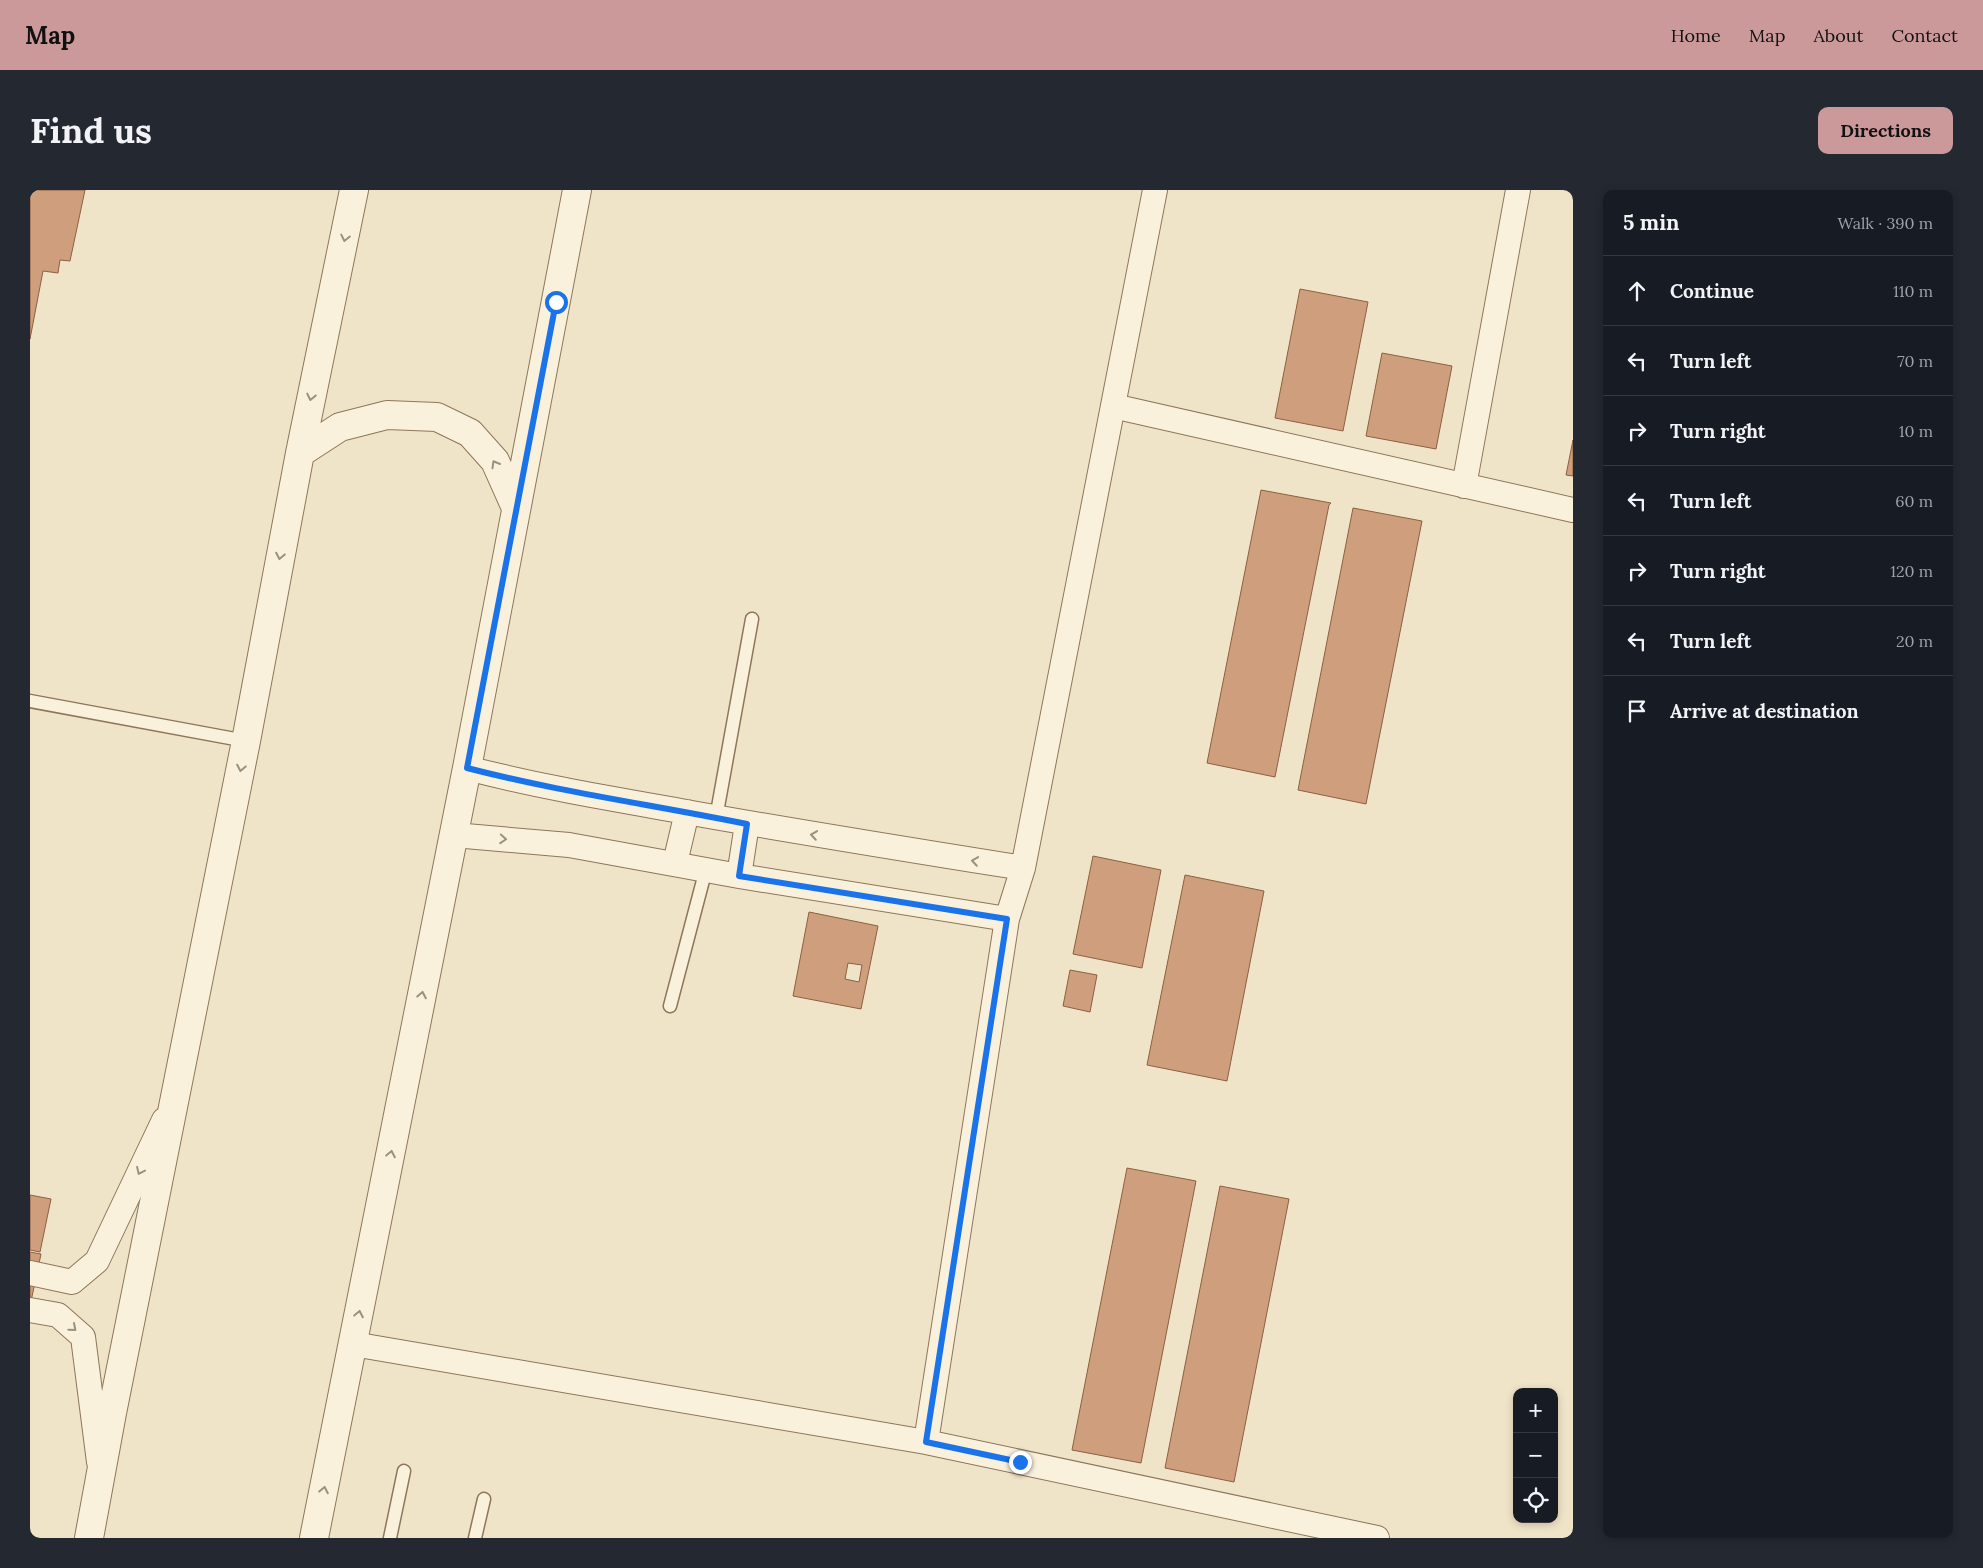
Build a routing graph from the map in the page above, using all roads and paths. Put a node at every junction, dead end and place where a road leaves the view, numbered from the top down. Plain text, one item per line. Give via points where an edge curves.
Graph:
1 (354, 190) edge
2 (578, 190) edge
3 (1155, 190) edge
4 (1518, 190) edge
5 (1113, 406) junction
6 (300, 453) junction
7 (1464, 486) junction
8 (516, 508) junction
9 (1573, 510) edge
10 (752, 619) dead end
11 (30, 701) edge
12 (246, 741) junction
13 (467, 768) junction
14 (686, 812) junction
15 (716, 818) junction
16 (747, 824) junction
17 (454, 835) junction
18 (675, 863) junction
19 (1023, 868) junction
20 (706, 869) junction
21 (739, 876) junction
22 (1007, 919) junction
23 (670, 1006) dead end
24 (176, 1096) junction
25 (30, 1273) edge
26 (30, 1310) edge
27 (353, 1344) junction
28 (926, 1442) junction
29 (404, 1471) dead end
30 (101, 1478) junction
31 (484, 1499) dead end
32 (89, 1538) edge
33 (314, 1538) edge
34 (390, 1538) edge
35 (475, 1538) edge
36 (1377, 1538) edge

1 -> 6 street
2 - 8 street
3 - 5 street
4 - 7 street
5 - 7 street
5 - 19 street
8 -> 6 street via 495,461 470,433 437,417 377,417 340,427
6 -> 12 street
7 - 9 street
8 - 13 street
10 - 15 lane
11 - 12 lane
12 -> 24 street
13 - 14 street via 575,793
13 - 17 street
14 - 15 street
14 - 18 street
15 - 16 street
19 -> 16 street
16 - 21 street
17 -> 18 street via 569,845
27 -> 17 street
18 - 20 street
19 - 22 street
20 - 21 street
20 - 23 lane
21 - 22 street
22 - 28 street
24 -> 25 street via 97,1261 72,1282
24 - 30 street
26 -> 30 street via 58,1315 83,1337
27 - 28 street
33 -> 27 street
28 - 36 street
29 - 34 lane
30 - 32 street
31 - 35 lane

